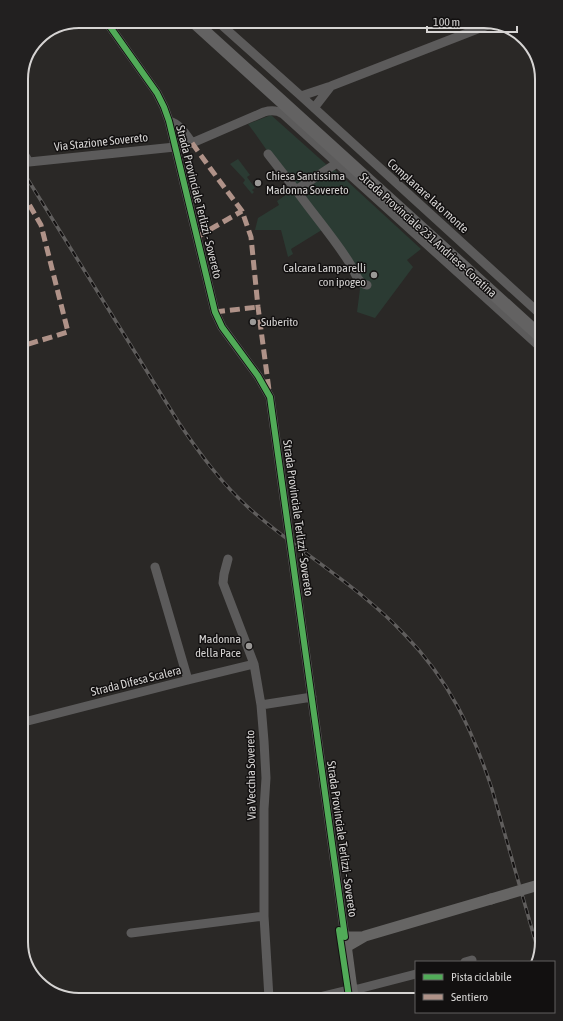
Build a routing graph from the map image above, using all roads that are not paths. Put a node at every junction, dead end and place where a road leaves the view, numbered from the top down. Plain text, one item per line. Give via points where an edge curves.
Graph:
1 (111, 28) edge
2 (201, 28) edge
3 (212, 28) edge
4 (225, 28) edge
5 (480, 28) edge
6 (331, 86) junction
7 (301, 96) junction
8 (314, 108) junction
9 (169, 120) junction
10 (192, 143) junction
11 (175, 147) junction
12 (268, 154) dead end
13 (28, 163) edge
14 (337, 164) junction
15 (296, 190) junction
16 (367, 285) dead end
17 (535, 309) edge
18 (535, 321) edge
19 (535, 331) edge
20 (535, 342) edge
21 (228, 559) dead end
22 (154, 567) dead end
23 (254, 664) junction
24 (188, 680) junction
25 (312, 697) junction
26 (261, 704) junction
27 (28, 721) edge
28 (535, 886) edge
29 (264, 916) junction
30 (131, 933) dead end
31 (346, 942) junction
32 (415, 974) edge
33 (269, 993) edge
34 (353, 993) edge

1 - 9 street, Strada Provinciale Terlizzi - Sovereto via 157,93
2 - 19 highway, Strada Provinciale 231 Andriese-Coratina
3 - 18 highway, Strada Provinciale 231 Andriese-Coratina
4 - 7 street, Complanare lato monte
5 - 6 street
6 - 7 street
6 - 8 street
7 - 8 street, Complanare lato monte
8 - 17 street, Complanare lato monte
9 - 10 street via 180,126
9 - 11 street, Strada Provinciale Terlizzi - Sovereto
10 - 11 street, Via Stazione Sovereto
10 - 14 street, Via Stazione Sovereto via 264,112 273,111 283,114
11 - 13 street, Via Stazione Sovereto
11 - 25 street, Strada Provinciale Terlizzi - Sovereto via 215,312 222,327 270,397
12 - 15 street
14 - 15 street
14 - 20 street
15 - 16 street via 344,254 360,282
21 - 23 street, Via Vecchia Sovereto via 223,583
22 - 24 street
23 - 24 street, Strada Difesa Scalera
23 - 26 street, Via Vecchia Sovereto
24 - 27 street, Strada Difesa Scalera
25 - 26 street
25 - 31 street, Strada Provinciale Terlizzi - Sovereto
26 - 29 street, Via Vecchia Sovereto via 266,778
28 - 31 main road, bridge
29 - 30 street
29 - 33 street, Via Vecchia Sovereto
31 - 34 main road, Strada Provinciale Terlizzi - Sovereto
32 - 34 street

